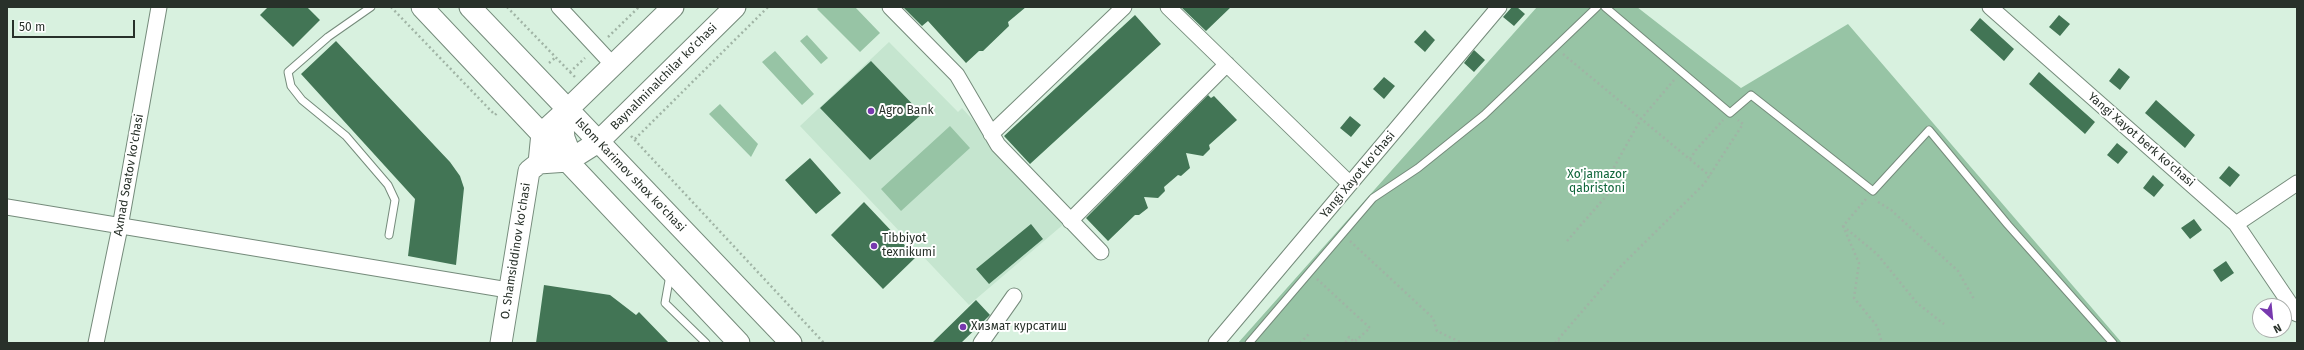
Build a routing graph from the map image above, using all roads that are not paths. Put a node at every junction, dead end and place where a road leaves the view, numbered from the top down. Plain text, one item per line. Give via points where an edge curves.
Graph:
1 (159, 7) edge
2 (371, 7) edge
3 (422, 7) edge
4 (470, 7) edge
5 (559, 7) edge
6 (673, 7) edge
7 (735, 7) edge
8 (890, 7) edge
9 (1124, 7) edge
10 (1168, 7) edge
11 (1499, 7) edge
12 (1596, 7) edge
13 (1605, 7) edge
14 (1990, 7) edge
15 (1227, 64) junction
16 (613, 65) junction
17 (567, 110) junction
18 (542, 133) junction
19 (991, 134) junction
20 (598, 142) junction
21 (539, 163) junction
22 (574, 166) junction
23 (2297, 183) edge
24 (1350, 184) junction
25 (7, 207) edge
26 (1070, 220) junction
27 (2236, 224) junction
28 (120, 227) junction
29 (389, 235) dead end
30 (1101, 252) dead end
31 (671, 271) junction
32 (508, 290) junction
33 (1014, 296) dead end
34 (2297, 314) edge
35 (96, 343) edge
36 (501, 343) edge
37 (706, 343) edge
38 (739, 343) edge
39 (791, 343) edge
40 (981, 343) edge
41 (1216, 343) edge
42 (1249, 343) edge
43 (2113, 343) edge

1 - 28 street, Axmad Soatov ko'chasi
2 - 29 lane via 328,38 288,72 291,86 302,100 346,136 388,185 394,200
3 - 18 main road
4 - 17 main road, Islom Karimov shox ko'chasi
5 - 16 street
6 - 16 main road
7 - 20 main road, Baynalminalchilar ko’chasi
8 - 19 street via 957,75
9 - 19 street
10 - 15 street
11 - 24 street, Yangi Xayot ko'chasi
12 - 42 lane via 1484,115 1418,168 1373,198
13 - 43 lane via 1730,113 1750,95 1871,194 1929,130 2008,225
14 - 27 street, Yangi Xayot berk ko'chasi
15 - 24 street
15 - 26 street
16 - 17 main road
17 - 18 main road
17 - 20 main road, Islom Karimov shox ko'chasi
17 - 22 main road via 563,127 564,138
18 - 21 main road
18 - 22 main road
19 - 26 street via 998,145
20 - 22 main road, Baynalminalchilar ko’chasi
20 - 39 main road, Islom Karimov shox ko'chasi
21 - 22 main road
21 - 32 main road, O. Shamsiddinov ko'chasi via 529,171
22 - 31 main road
23 - 27 street
24 - 41 street, Yangi Xayot ko'chasi
25 - 28 street
26 - 30 street
27 - 34 street
28 - 32 street
28 - 35 street, Axmad Soatov ko'chasi
31 - 37 lane via 665,303
31 - 38 main road
32 - 36 main road, O. Shamsiddinov ko'chasi
33 - 40 street

